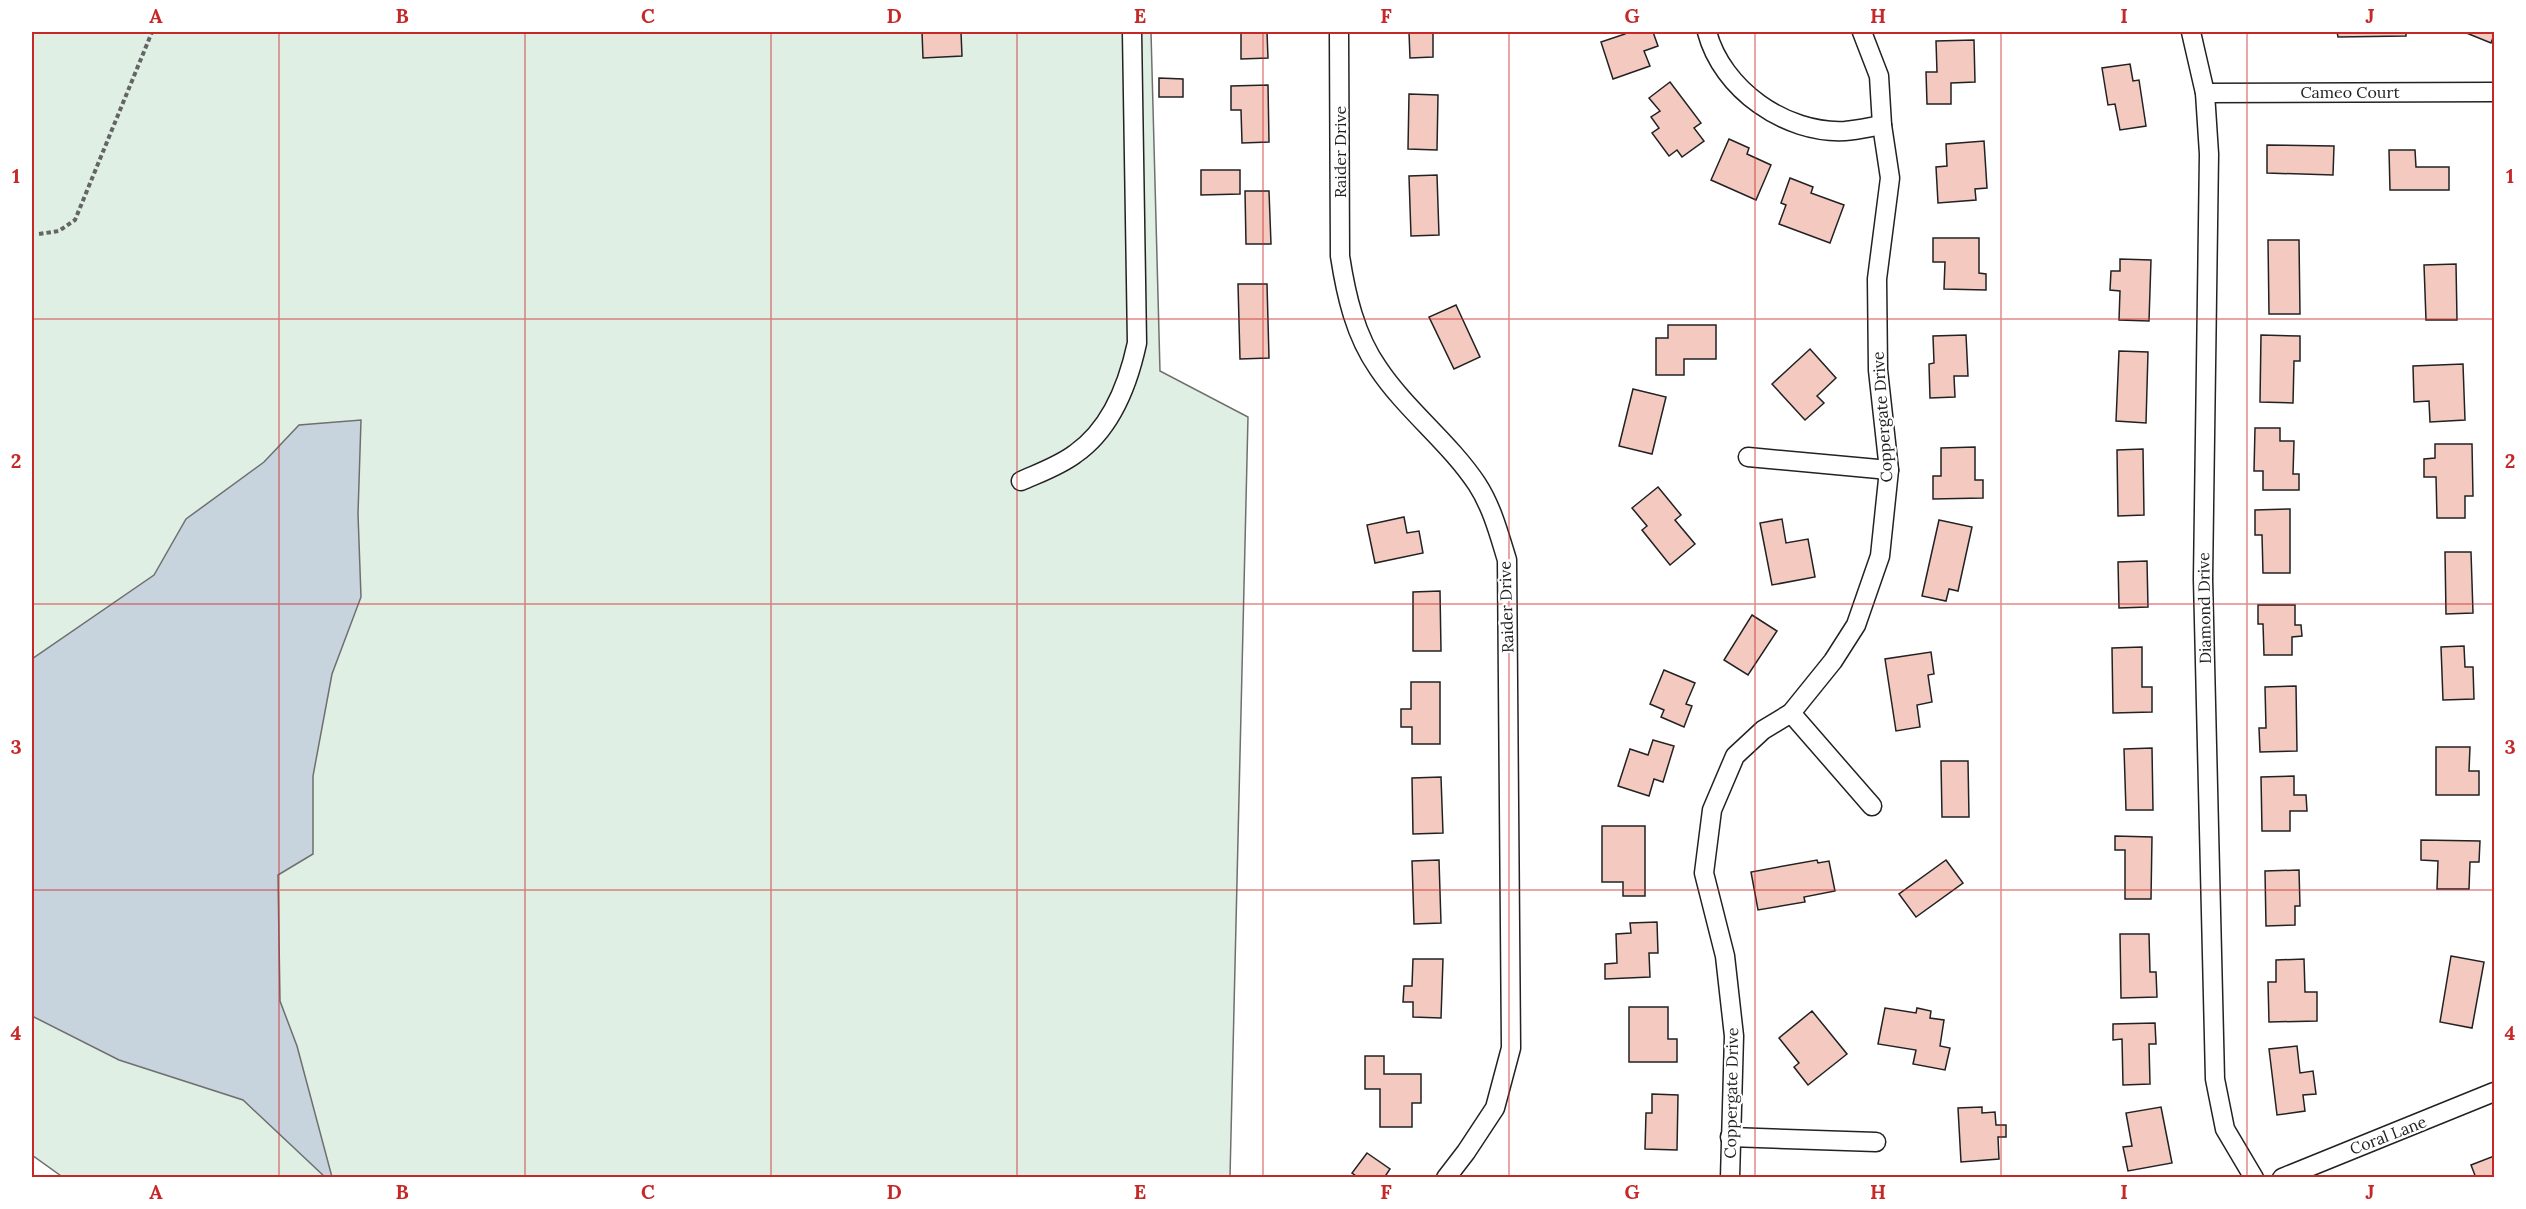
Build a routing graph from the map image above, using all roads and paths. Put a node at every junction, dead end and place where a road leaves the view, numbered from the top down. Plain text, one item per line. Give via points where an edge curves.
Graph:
1 (152, 32) edge
2 (1132, 32) edge
3 (1339, 32) edge
4 (1707, 32) edge
5 (1862, 32) edge
6 (2191, 32) edge
7 (2494, 92) edge
8 (2205, 93) junction
9 (1882, 125) junction
10 (39, 234) dead end
11 (1748, 457) dead end
12 (1889, 470) junction
13 (1021, 481) dead end
14 (1791, 713) junction
15 (1872, 806) dead end
16 (2494, 1092) edge
17 (1730, 1137) junction
18 (1876, 1142) dead end
19 (1446, 1178) edge
20 (1730, 1178) edge
21 (2254, 1178) edge
22 (2282, 1178) edge

1 - 10 path via 75,220 60,231
2 - 13 street via 1137,343 1132,367 1112,416 1090,440 1076,454
3 - 19 street, Raider Drive via 1341,256 1345,290 1357,328 1378,368 1477,484 1496,523 1507,560 1511,1048 1495,1108
4 - 9 street via 1730,80 1756,103 1798,125 1844,131
5 - 9 street, Coppergate Drive via 1879,76
6 - 8 street, Diamond Drive
7 - 8 street, Cameo Court
8 - 21 street, Diamond Drive via 2209,154 2203,579 2215,1079 2225,1129
9 - 12 street, Coppergate Drive via 1890,178 1877,279 1878,370
11 - 12 street
12 - 14 street, Coppergate Drive via 1880,556 1856,625
14 - 15 street
14 - 17 street, Coppergate Drive via 1763,730 1735,756 1712,810 1704,873 1725,956 1734,1036
16 - 22 street, Coral Lane
17 - 18 street
17 - 20 street, Coppergate Drive

